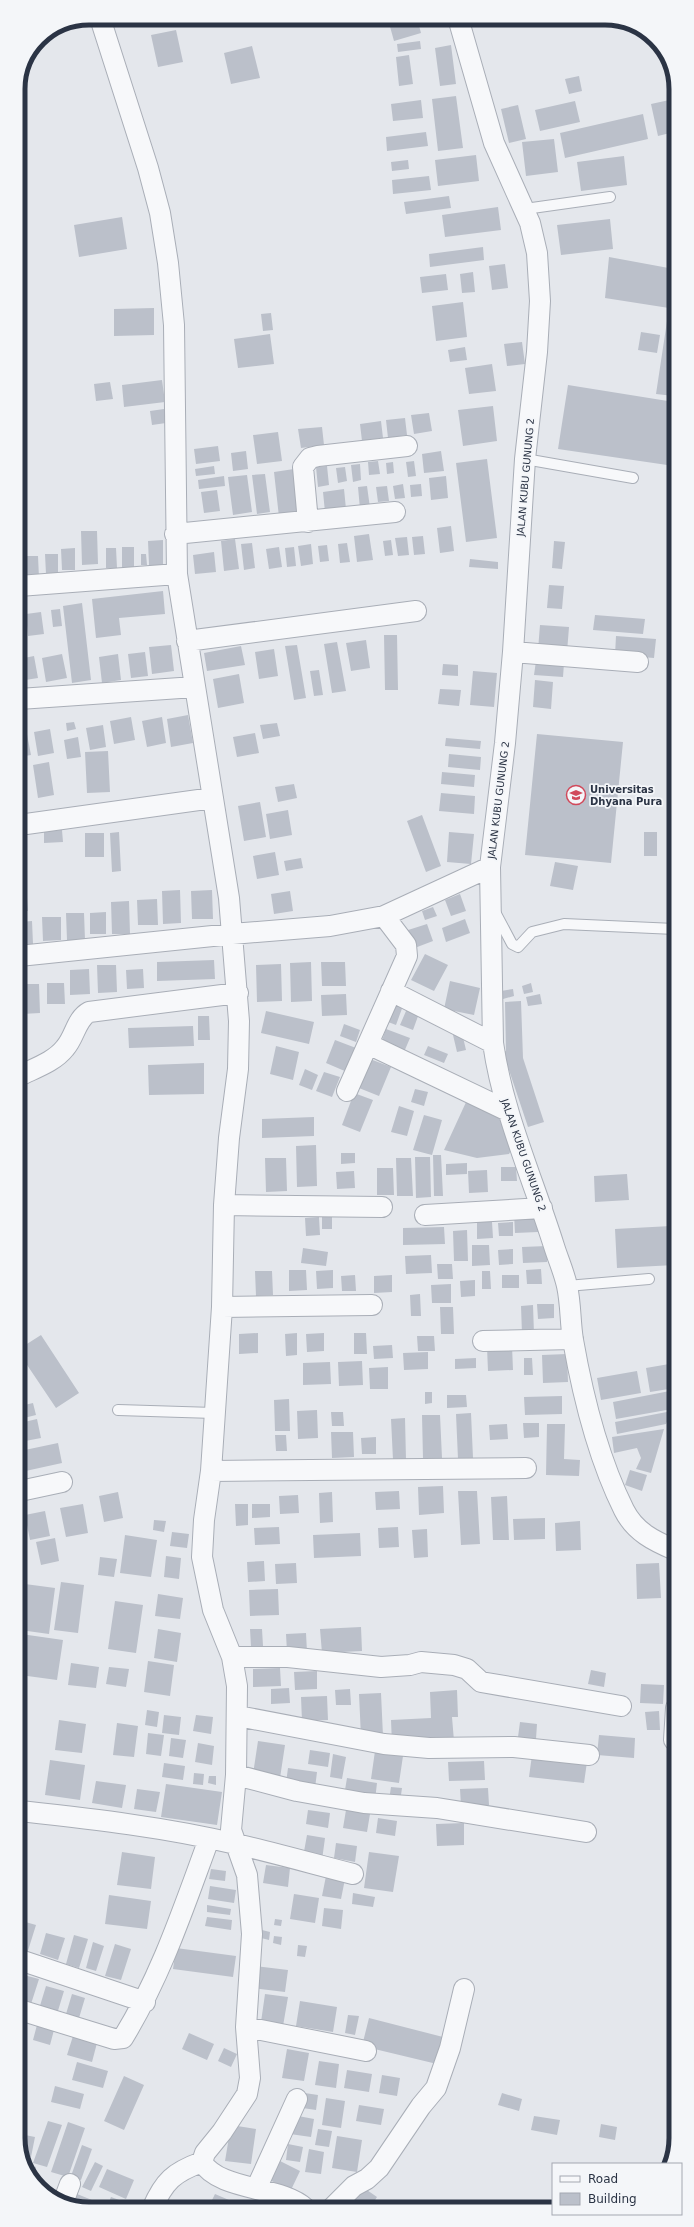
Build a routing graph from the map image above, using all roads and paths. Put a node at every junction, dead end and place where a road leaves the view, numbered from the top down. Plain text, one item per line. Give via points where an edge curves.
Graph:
1 (102, 25) edge
2 (460, 25) edge
3 (610, 197) dead end
4 (525, 209) junction
5 (407, 446) dead end
6 (525, 459) junction
7 (633, 478) dead end
8 (394, 512) dead end
9 (308, 522) junction
10 (175, 534) junction
11 (177, 574) junction
12 (25, 586) edge
13 (416, 611) dead end
14 (187, 641) junction
15 (513, 652) junction
16 (638, 662) dead end
17 (195, 687) junction
18 (25, 699) edge
19 (213, 798) junction
20 (25, 824) edge
21 (490, 867) junction
22 (490, 904) junction
23 (384, 916) junction
24 (669, 929) edge
25 (232, 934) junction
26 (25, 955) edge
27 (391, 991) junction
28 (238, 993) junction
29 (493, 1043) junction
30 (368, 1044) junction
31 (25, 1073) edge
32 (347, 1091) dead end
33 (508, 1111) junction
34 (224, 1205) junction
35 (382, 1207) dead end
36 (542, 1208) junction
37 (425, 1215) dead end
38 (649, 1279) dead end
39 (567, 1286) junction
40 (372, 1305) dead end
41 (222, 1307) junction
42 (573, 1339) junction
43 (483, 1341) dead end
44 (118, 1410) dead end
45 (214, 1413) junction
46 (526, 1468) dead end
47 (211, 1471) junction
48 (62, 1482) dead end
49 (25, 1490) edge
50 (669, 1548) edge
51 (232, 1657) junction
52 (621, 1706) dead end
53 (238, 1716) junction
54 (589, 1754) dead end
55 (236, 1775) junction
56 (25, 1812) edge
57 (586, 1832) dead end
58 (209, 1839) junction
59 (234, 1844) junction
60 (353, 1874) dead end
61 (25, 1962) edge
62 (464, 1989) dead end
63 (145, 2002) junction
64 (25, 2012) edge
65 (246, 2027) junction
66 (366, 2051) dead end
67 (297, 2099) dead end
68 (202, 2162) junction
69 (256, 2189) junction
70 (155, 2202) edge
71 (297, 2202) edge
72 (338, 2202) edge

1 - 10 street via 148,168 160,213 168,263 173,308 176,416
2 - 4 street, JALAN KUBU GUNUNG 2 via 494,143
3 - 4 lane
4 - 6 street, JALAN KUBU GUNUNG 2 via 537,253 540,301
5 - 9 street via 310,458 303,467
6 - 7 lane
6 - 15 street, JALAN KUBU GUNUNG 2
8 - 9 street
9 - 10 street
10 - 11 street
11 - 12 street
11 - 14 street
13 - 14 street
14 - 17 street
15 - 16 street
15 - 21 street, JALAN KUBU GUNUNG 2
17 - 18 street
17 - 19 street
19 - 20 street
19 - 25 street via 229,898
21 - 22 street, JALAN KUBU GUNUNG 2
21 - 23 street
22 - 24 lane via 512,944 518,947 532,932 564,924
22 - 29 street, JALAN KUBU GUNUNG 2
23 - 25 street via 330,926
23 - 27 street via 408,950
25 - 26 street
25 - 28 street
27 - 29 street
27 - 30 street
28 - 31 street via 89,1012 82,1016 72,1039 64,1049
28 - 34 street via 238,1069 228,1138
29 - 33 street, JALAN KUBU GUNUNG 2
30 - 32 street
30 - 33 street
33 - 36 street, JALAN KUBU GUNUNG 2
34 - 35 street
34 - 41 street
36 - 37 street
36 - 39 street, JALAN KUBU GUNUNG 2
38 - 39 lane
39 - 42 street, JALAN KUBU GUNUNG 2
40 - 41 street
41 - 45 street
42 - 43 street
42 - 50 street, JALAN KUBU GUNUNG 2 via 594,1429 625,1511 639,1531
44 - 45 lane
45 - 47 street
46 - 47 street
47 - 51 street via 202,1557 213,1610
48 - 49 street
51 - 52 street via 288,1658 380,1667 421,1662 454,1666 467,1670 481,1682
51 - 53 street via 238,1686
53 - 54 street via 384,1744 429,1748 514,1747
53 - 55 street
55 - 57 street via 297,1791 364,1803 437,1808
55 - 59 street via 231,1830
56 - 58 street via 112,1821
58 - 59 street
58 - 63 street via 174,1937
59 - 60 street
59 - 65 street via 247,1875 252,1934
61 - 63 street
62 - 72 street via 450,2048 436,2088 379,2168 354,2186
63 - 64 street via 123,2038 119,2040
65 - 66 street
65 - 68 street via 250,2066 247,2094 222,2132 205,2152
67 - 69 street
68 - 69 street via 206,2168 225,2178
68 - 70 street via 187,2167 168,2179
69 - 71 street

